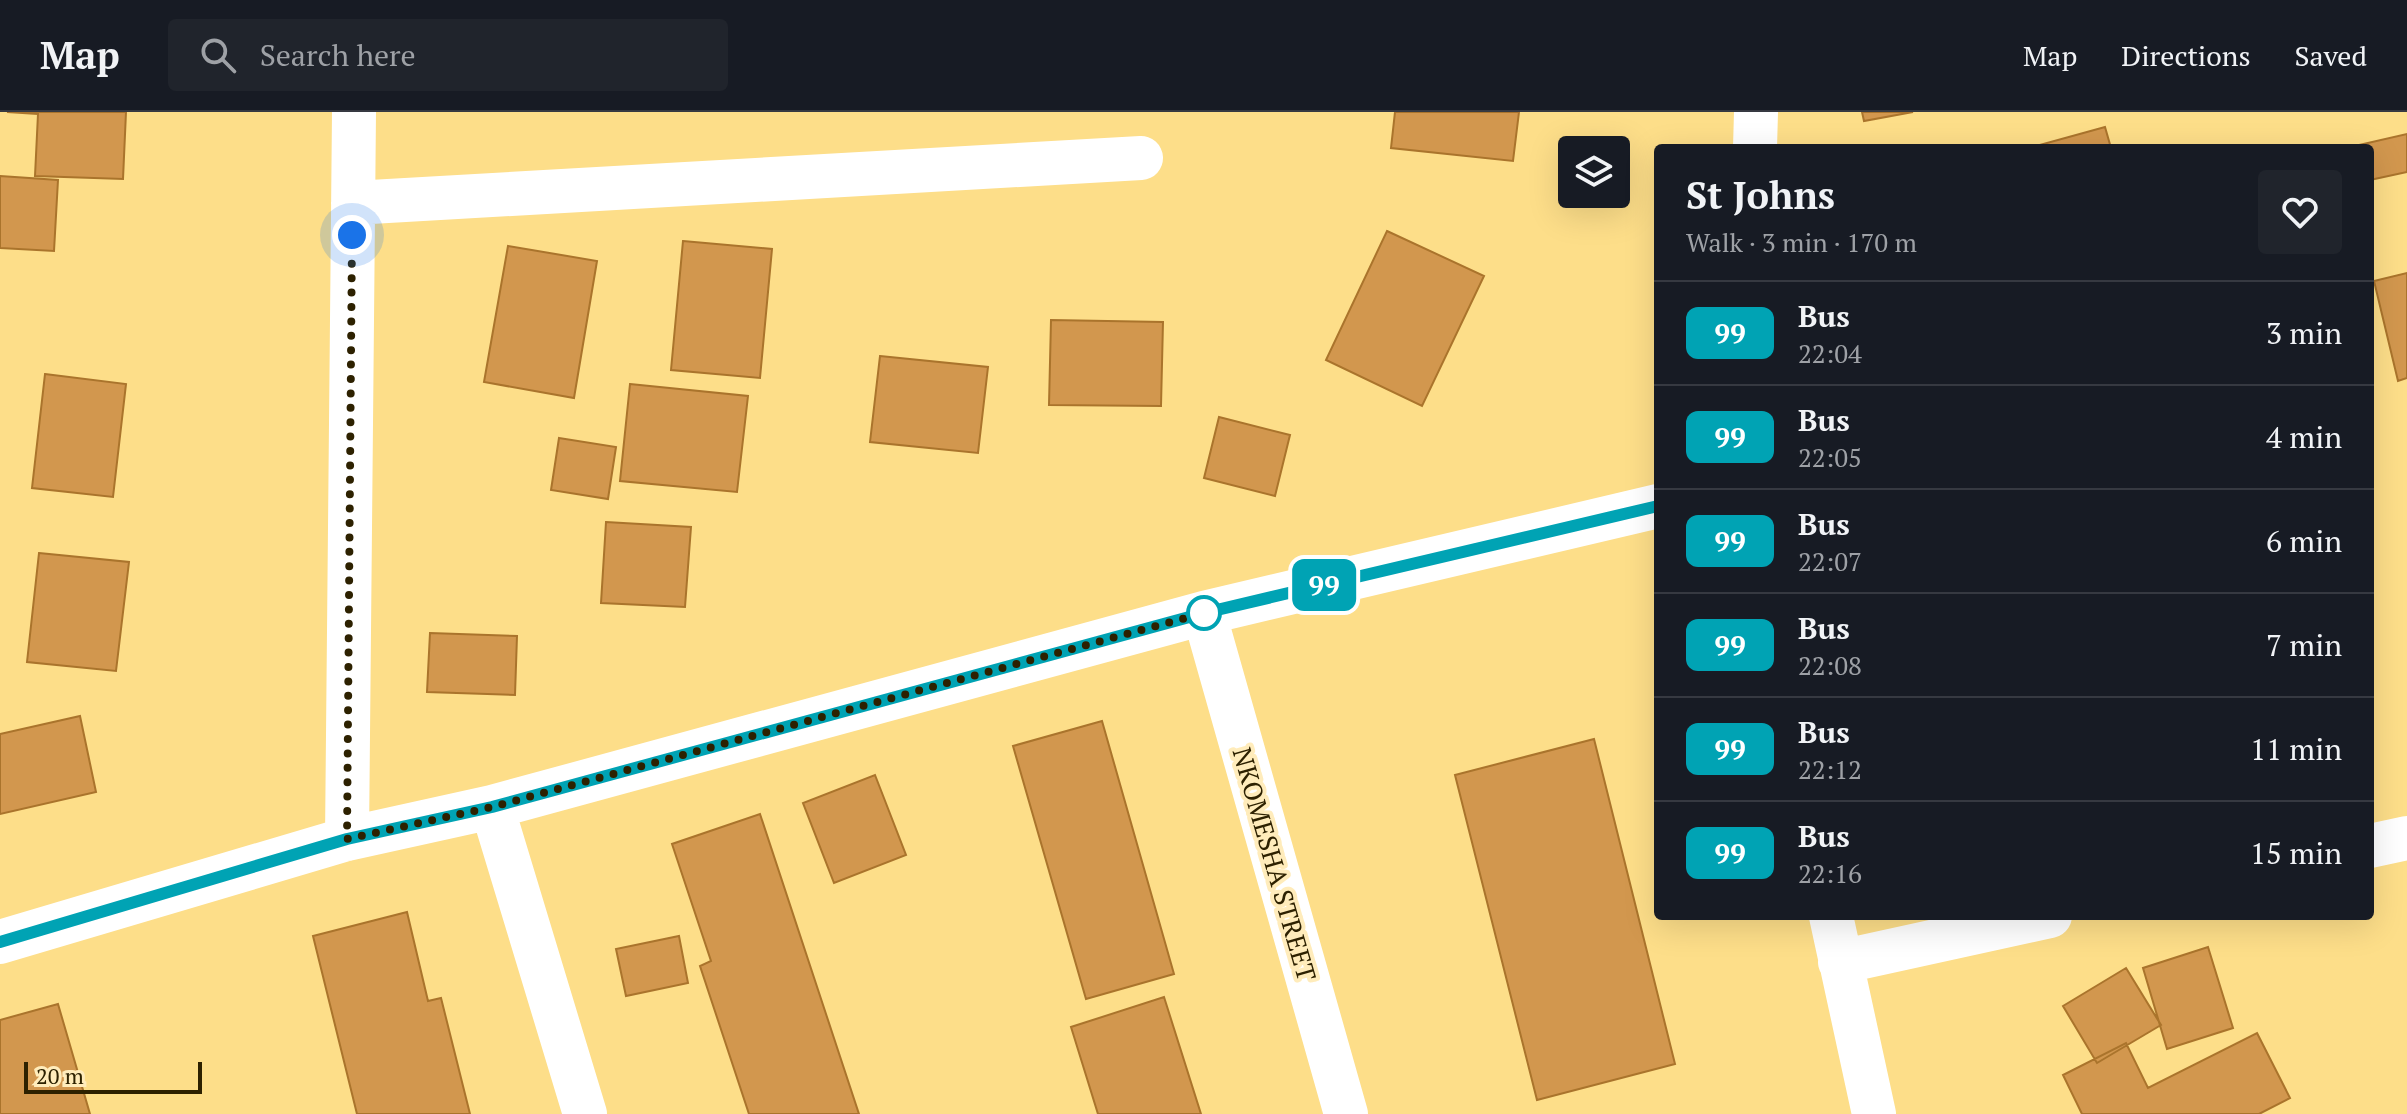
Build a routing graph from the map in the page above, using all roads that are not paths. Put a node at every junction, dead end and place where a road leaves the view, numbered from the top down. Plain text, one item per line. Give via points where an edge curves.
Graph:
1 (354, 112) edge
2 (1756, 112) edge
3 (1755, 144) edge
4 (1141, 158) dead end
5 (353, 203) junction
6 (1654, 507) edge
7 (1204, 613) junction
8 (492, 807) junction
9 (2407, 838) edge
10 (347, 839) junction
11 (2374, 845) edge
12 (1832, 920) edge
13 (2032, 920) edge
14 (0, 942) edge
15 (1840, 962) junction
16 (585, 1114) edge
17 (1346, 1114) edge
18 (1874, 1114) edge

1 - 5 street
2 - 3 street
4 - 5 street
5 - 10 street
6 - 7 street
7 - 8 street
7 - 17 street, NKOMESHA STREET
8 - 10 street
8 - 16 street
9 - 11 street
10 - 14 street
12 - 15 street
13 - 15 street
15 - 18 street

